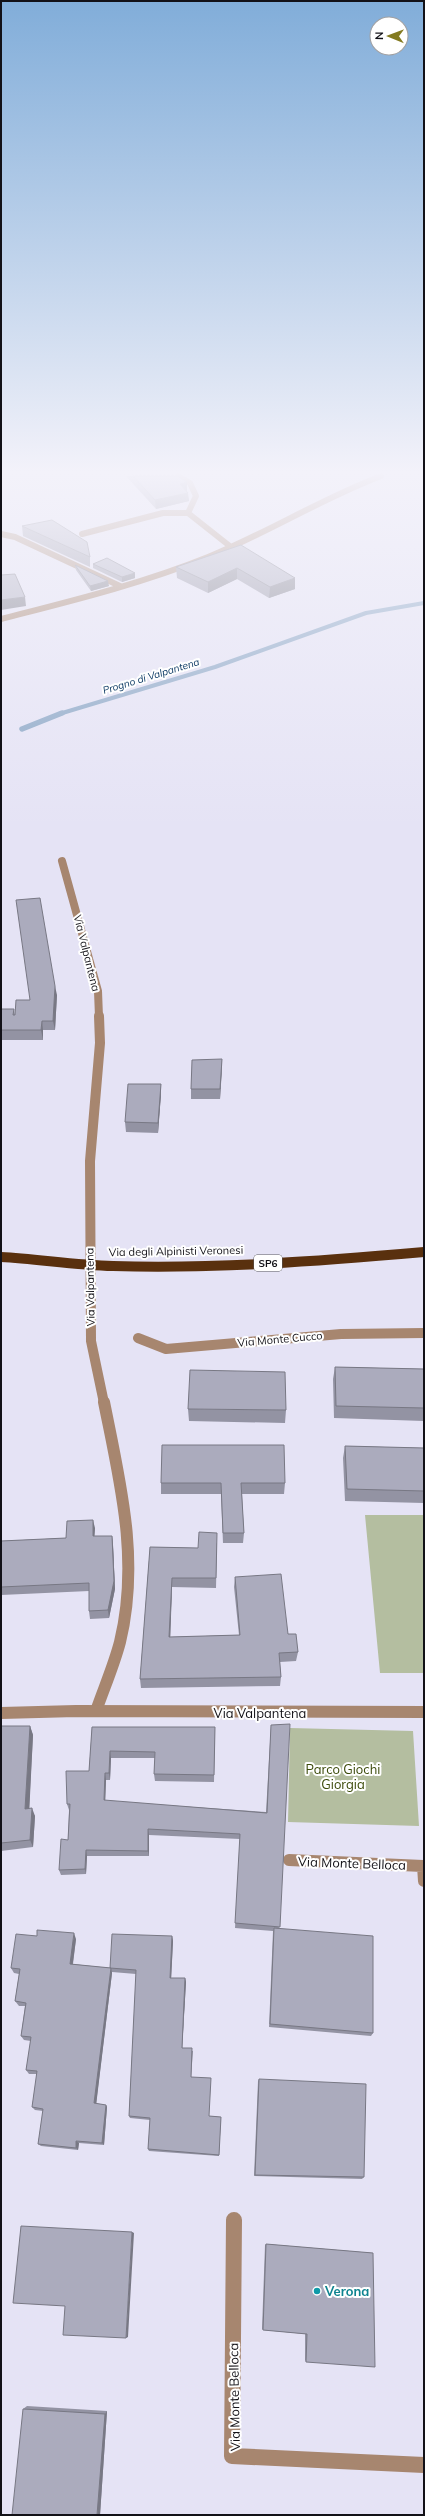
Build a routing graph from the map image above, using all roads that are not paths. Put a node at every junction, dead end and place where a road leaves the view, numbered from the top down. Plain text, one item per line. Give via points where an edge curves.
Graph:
1 (93, 593) edge
2 (1, 619) edge
3 (62, 861) dead end
4 (424, 1252) edge
5 (1, 1257) edge
6 (424, 1333) edge
7 (138, 1338) dead end
8 (96, 1711) junction
9 (424, 1712) edge
10 (1, 1713) edge
11 (289, 1860) dead end
12 (424, 1881) edge
13 (234, 2220) dead end
14 (424, 2465) edge

1 - 2 street
3 - 8 street, Via Valpantena via 98,991 100,1043 90,1160 90,1340 126,1509 127,1531 129,1583 120,1642
4 - 5 highway, Via degli Alpinisti Veronesi / SP6 via 326,1261 192,1266 111,1266
6 - 7 street, Via Monte Cucco via 341,1334 166,1349
8 - 9 street, Via Valpantena
8 - 10 street, Via Valpantena
11 - 12 street, Via Monte Belloca via 423,1866
13 - 14 street, Via Monte Belloca via 232,2456

